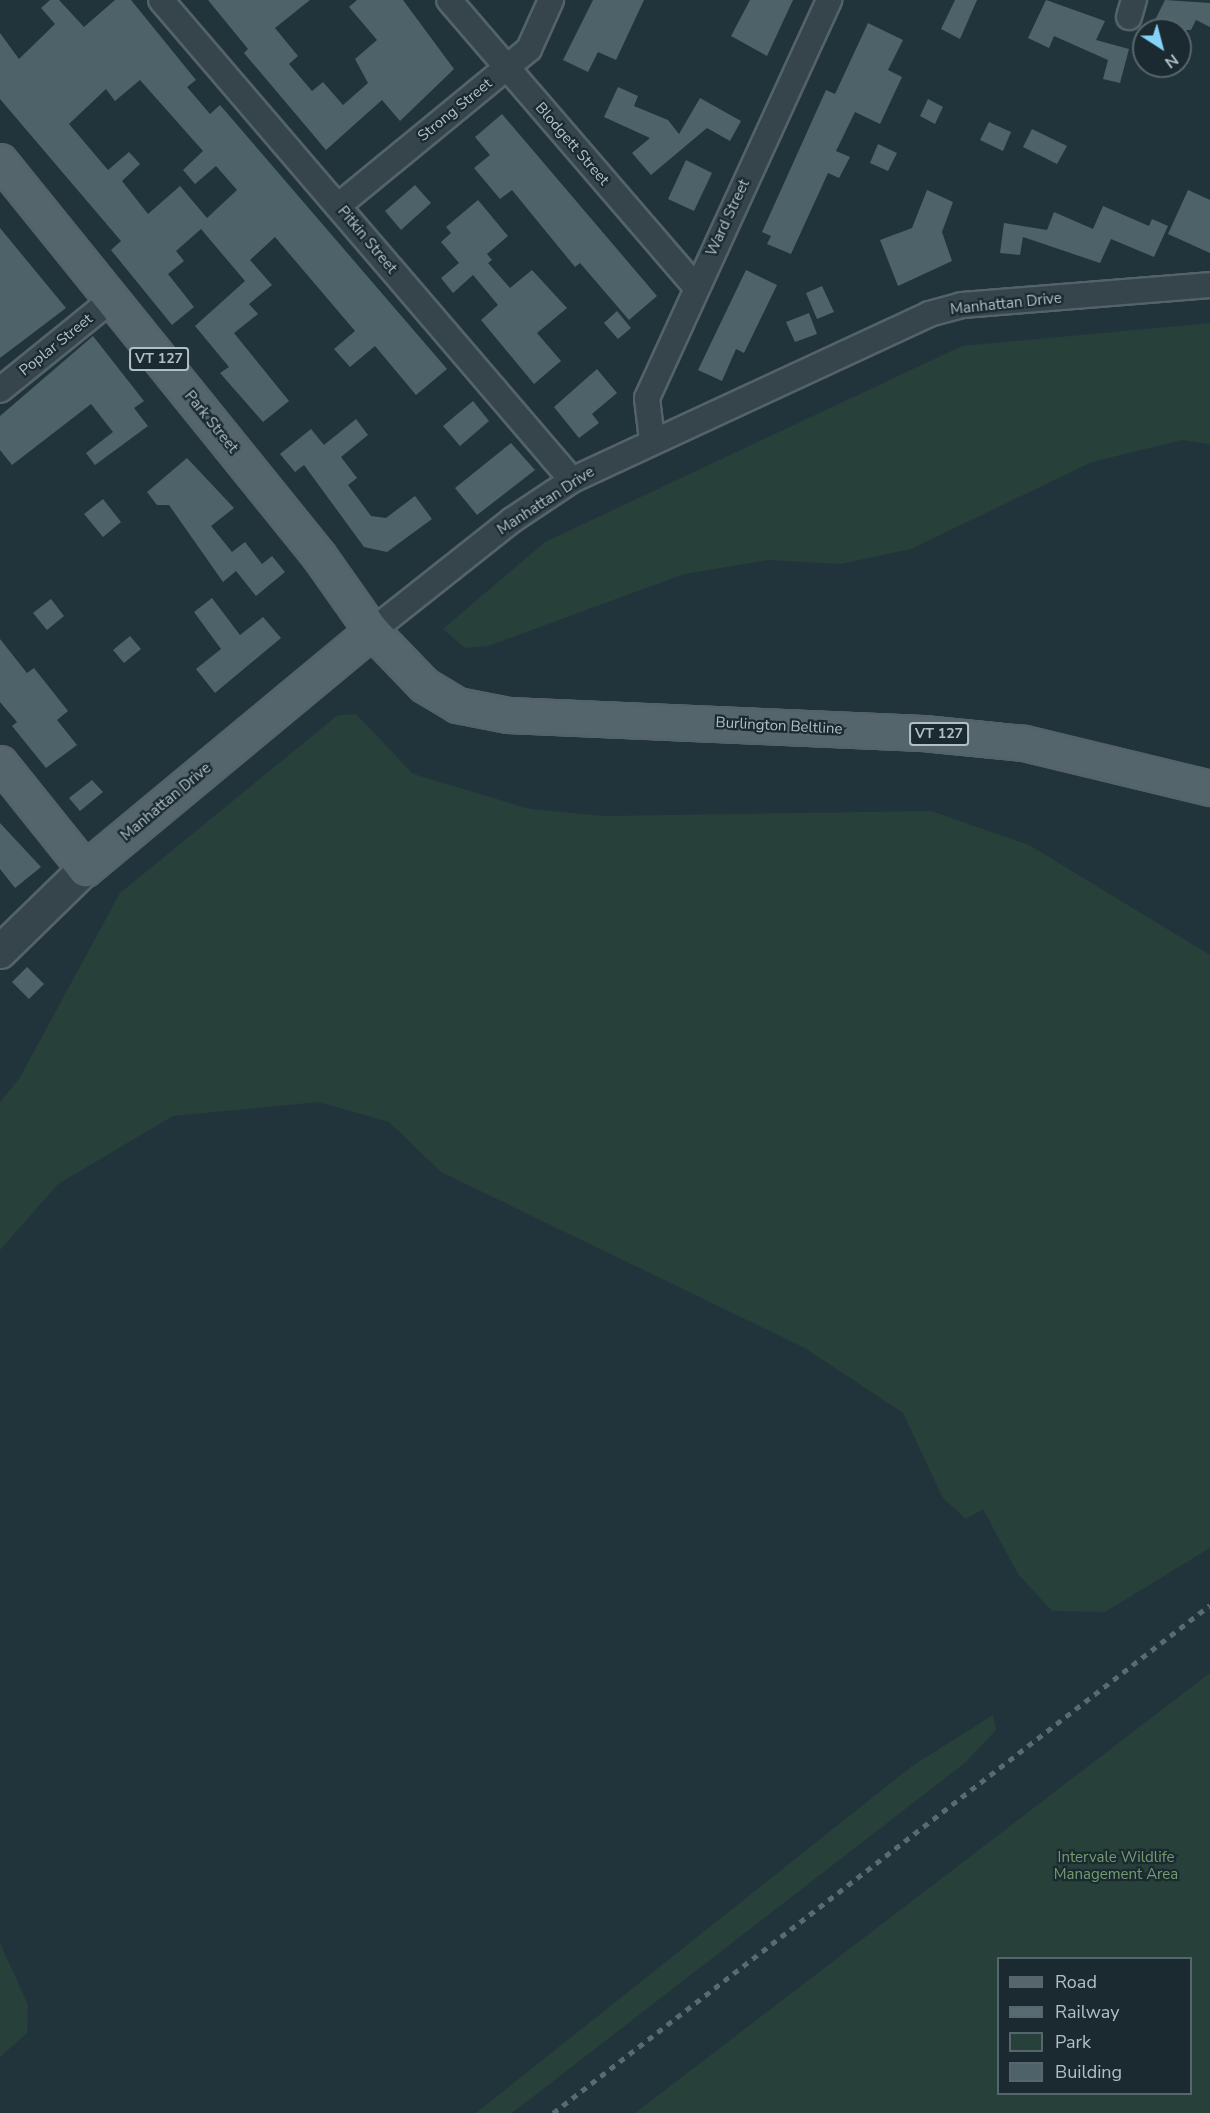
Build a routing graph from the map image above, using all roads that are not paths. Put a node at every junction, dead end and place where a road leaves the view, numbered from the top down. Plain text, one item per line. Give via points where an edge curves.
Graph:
1 (161, 0) edge
2 (449, 0) edge
3 (551, 0) edge
4 (829, 0) edge
5 (507, 68) junction
6 (0, 161) edge
7 (338, 206) junction
8 (1210, 285) edge
9 (696, 287) junction
10 (111, 300) junction
11 (0, 390) edge
12 (651, 440) junction
13 (572, 480) junction
14 (372, 631) junction
15 (0, 763) edge
16 (1210, 788) edge
17 (85, 869) junction
18 (0, 952) edge

1 - 7 street, Pitkin Street
2 - 5 street, Blodgett Street
3 - 5 street, Strong Street via 529,49
4 - 9 street, Ward Street
5 - 7 street, Strong Street
5 - 9 street, Blodgett Street
6 - 10 main road, Park Street / VT 127
7 - 13 street, Pitkin Street
8 - 12 street, Manhattan Drive via 962,305 929,314
9 - 12 street, Ward Street via 647,398
10 - 11 street, Poplar Street
10 - 14 main road, Park Street / VT 127 via 320,556
12 - 13 street, Manhattan Drive
13 - 14 street, Manhattan Drive via 512,519
14 - 16 main road, Burlington Beltline / VT 127 via 424,685 481,712 968,737 1087,754
14 - 17 main road, Manhattan Drive
15 - 17 main road
17 - 18 street, Manhattan Drive

